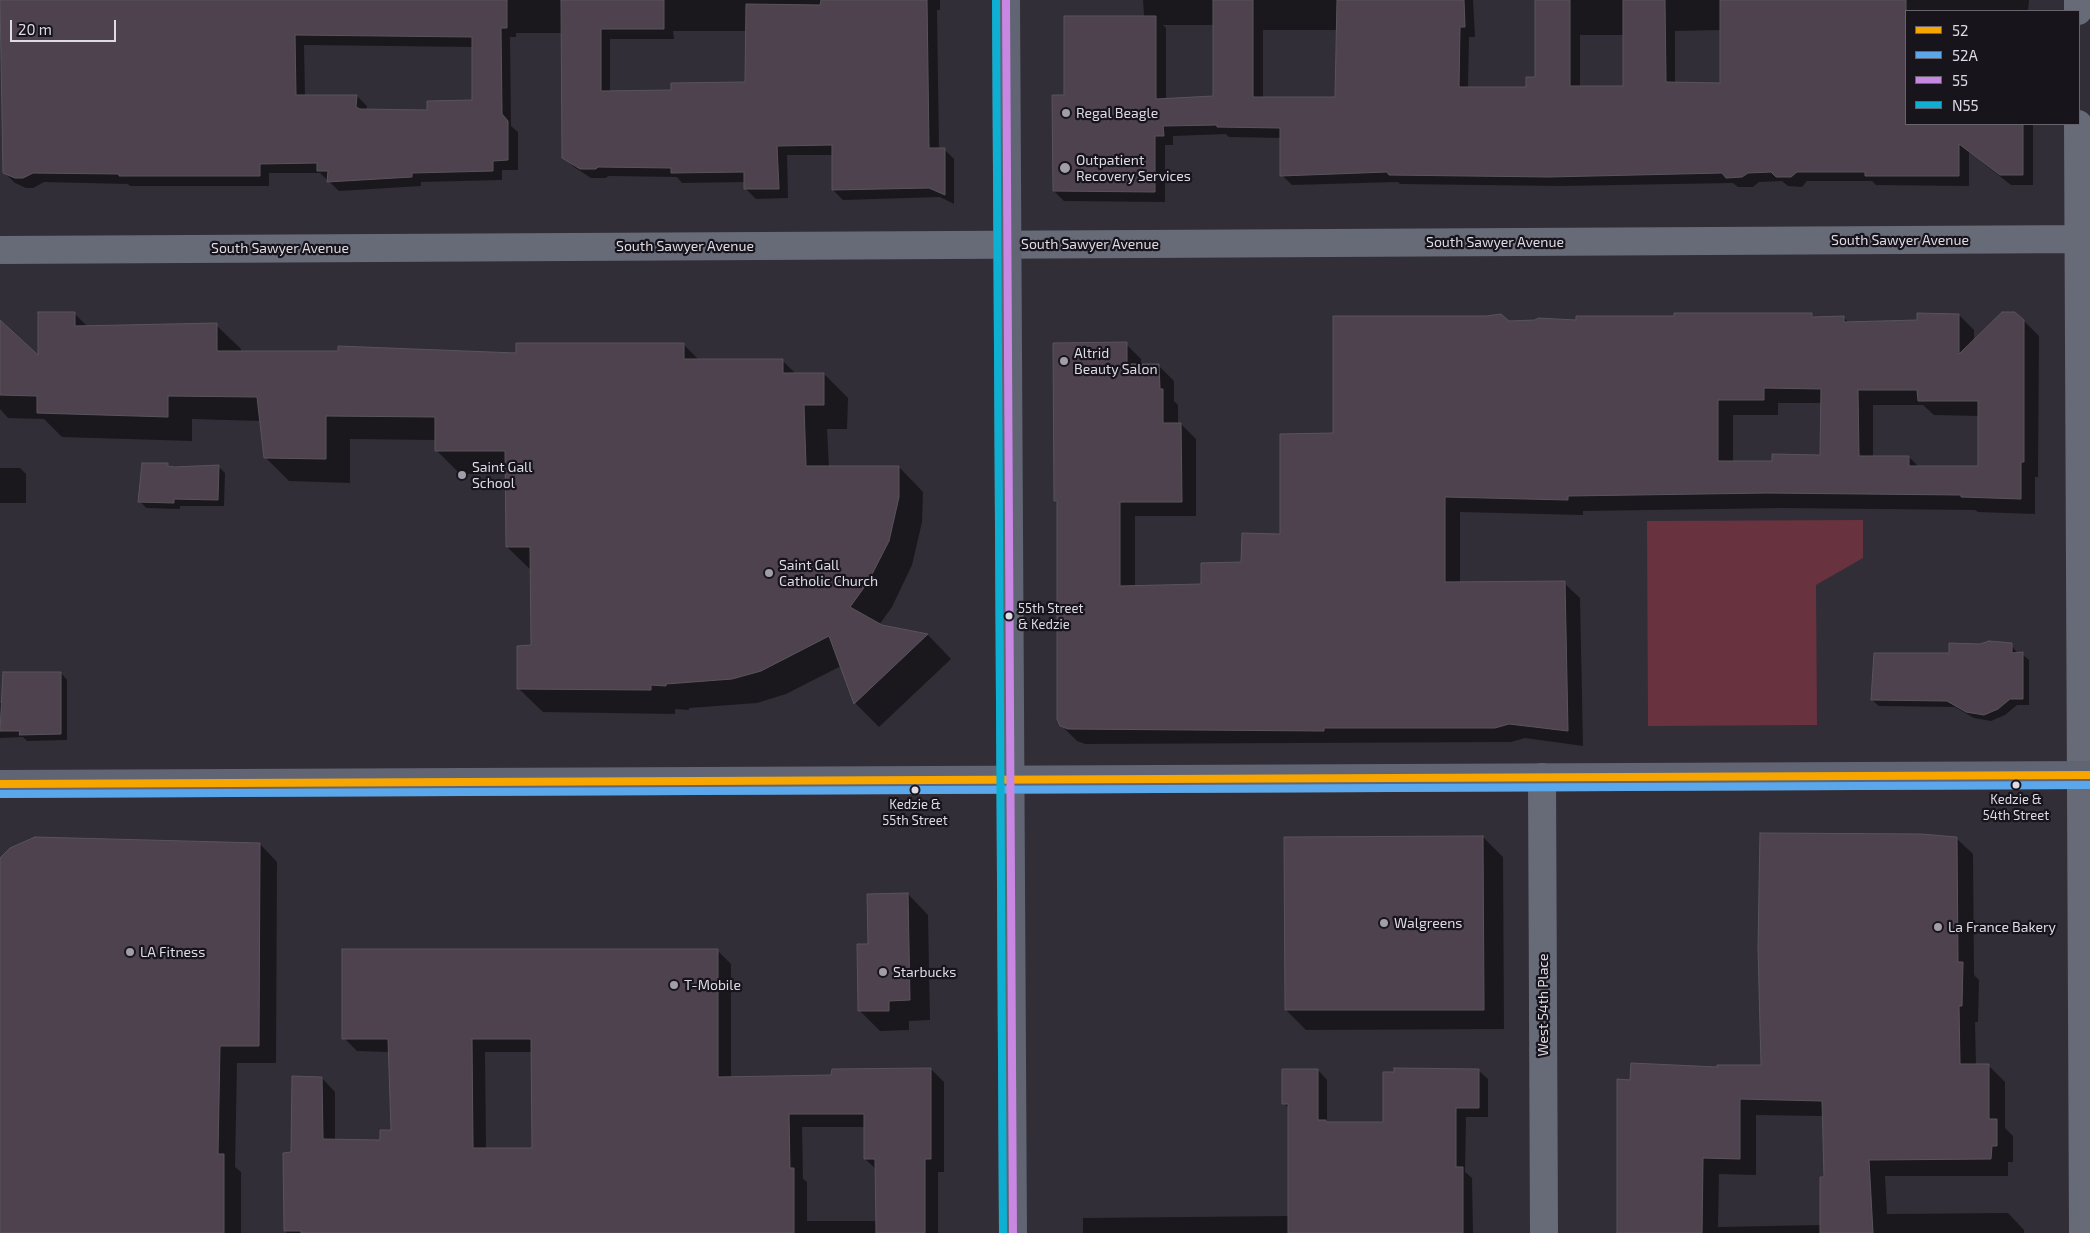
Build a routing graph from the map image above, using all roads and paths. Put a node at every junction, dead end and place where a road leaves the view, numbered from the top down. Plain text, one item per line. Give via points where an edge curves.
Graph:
1 (1006, 0) edge
2 (2078, 125) edge
3 (2084, 239) edge
4 (1007, 244) junction
5 (0, 250) edge
6 (2085, 775) edge
7 (1542, 777) junction
8 (1010, 780) junction
9 (0, 784) edge
10 (1013, 1233) edge
11 (1544, 1233) edge
12 (2083, 1233) edge

1 - 4 main road
2 - 3 street
3 - 4 street, South Sawyer Avenue
3 - 6 street
4 - 5 street, South Sawyer Avenue
4 - 8 main road
6 - 7 main road
6 - 12 street
7 - 8 main road
7 - 11 street, West 54th Place
8 - 9 main road
8 - 10 main road

